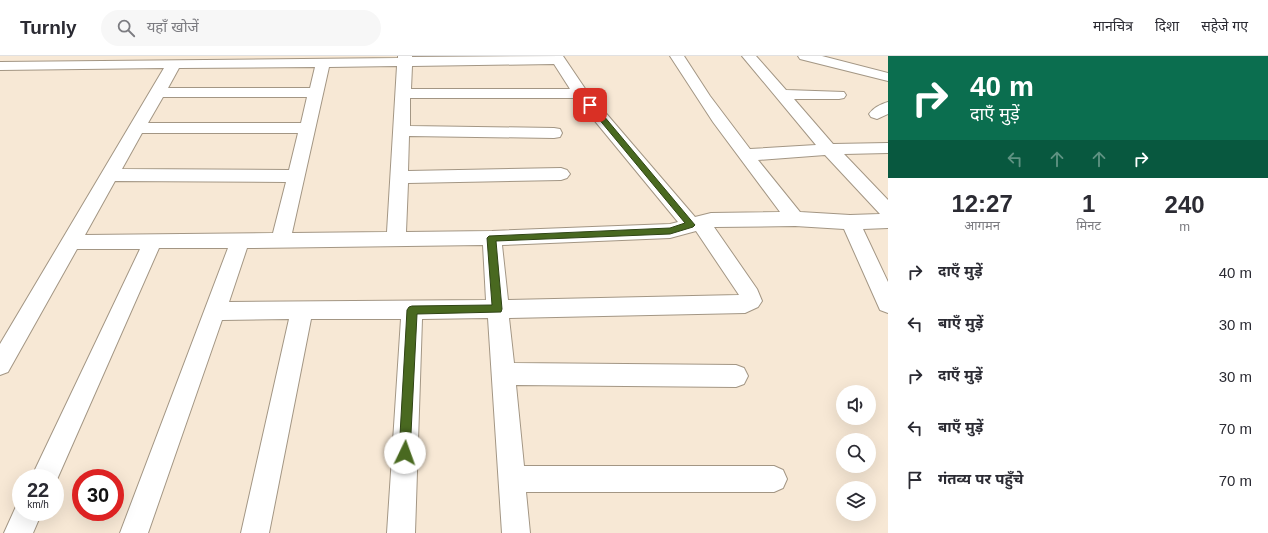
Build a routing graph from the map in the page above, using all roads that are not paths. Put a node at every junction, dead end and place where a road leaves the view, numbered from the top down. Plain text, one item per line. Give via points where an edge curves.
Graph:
1 (677, 56) edge
2 (749, 56) edge
3 (805, 56) edge
4 (557, 58) edge
5 (288, 59) edge
6 (405, 59) edge
7 (232, 60) edge
8 (322, 62) junction
9 (174, 64) junction
10 (0, 66) edge
11 (888, 77) edge
12 (158, 92) junction
13 (316, 93) junction
14 (580, 93) junction
15 (404, 94) junction
16 (782, 94) junction
17 (840, 95) dead end
18 (137, 128) junction
19 (307, 128) junction
20 (402, 131) junction
21 (554, 133) dead end
22 (888, 148) edge
23 (829, 149) junction
24 (745, 155) junction
25 (561, 174) dead end
26 (110, 175) junction
27 (296, 176) junction
28 (400, 177) junction
29 (888, 211) edge
30 (795, 219) junction
31 (888, 221) edge
32 (850, 222) junction
33 (695, 223) junction
34 (492, 238) junction
35 (396, 239) junction
36 (281, 240) junction
37 (152, 241) junction
38 (240, 241) junction
39 (71, 242) junction
40 (888, 304) edge
41 (497, 309) junction
42 (412, 310) junction
43 (214, 311) junction
44 (302, 311) junction
45 (0, 365) edge
46 (502, 374) junction
47 (736, 376) dead end
48 (48, 469) edge
49 (511, 479) junction
50 (774, 479) dead end
51 (24, 521) edge
52 (18, 533) edge
53 (134, 533) edge
54 (255, 533) edge
55 (401, 533) edge
56 (516, 533) edge

1 - 24 street via 696,88
2 - 16 street
3 - 11 street
4 - 6 street
4 - 14 street
5 - 7 street
5 - 8 street
6 - 8 street
6 - 15 street
7 - 9 street
8 - 13 street
9 - 10 street
9 - 12 street
12 - 13 street
12 - 18 street
13 - 19 street
14 - 15 street
14 - 33 street
15 - 20 street
16 - 17 street
16 - 23 street
18 - 19 street
18 - 26 street
19 - 27 street
20 - 21 street
20 - 28 street
22 - 23 street
23 - 24 street
23 - 29 street
24 - 30 street
25 - 28 street
26 - 27 street
26 - 39 street
27 - 36 street
28 - 35 street
30 - 32 street
30 - 33 street via 711,220
31 - 32 street
32 - 40 street
33 - 34 street via 670,231
33 - 41 street via 750,295 751,301 745,304
34 - 35 street
34 - 41 street
35 - 36 street
36 - 38 street
37 - 38 street
37 - 39 street
37 - 48 street
38 - 43 street
39 - 45 street
41 - 42 street
41 - 46 street
42 - 44 street
42 - 55 street
43 - 44 street
43 - 53 street
44 - 54 street
46 - 47 street
46 - 49 street
49 - 50 street
49 - 56 street
51 - 52 street

